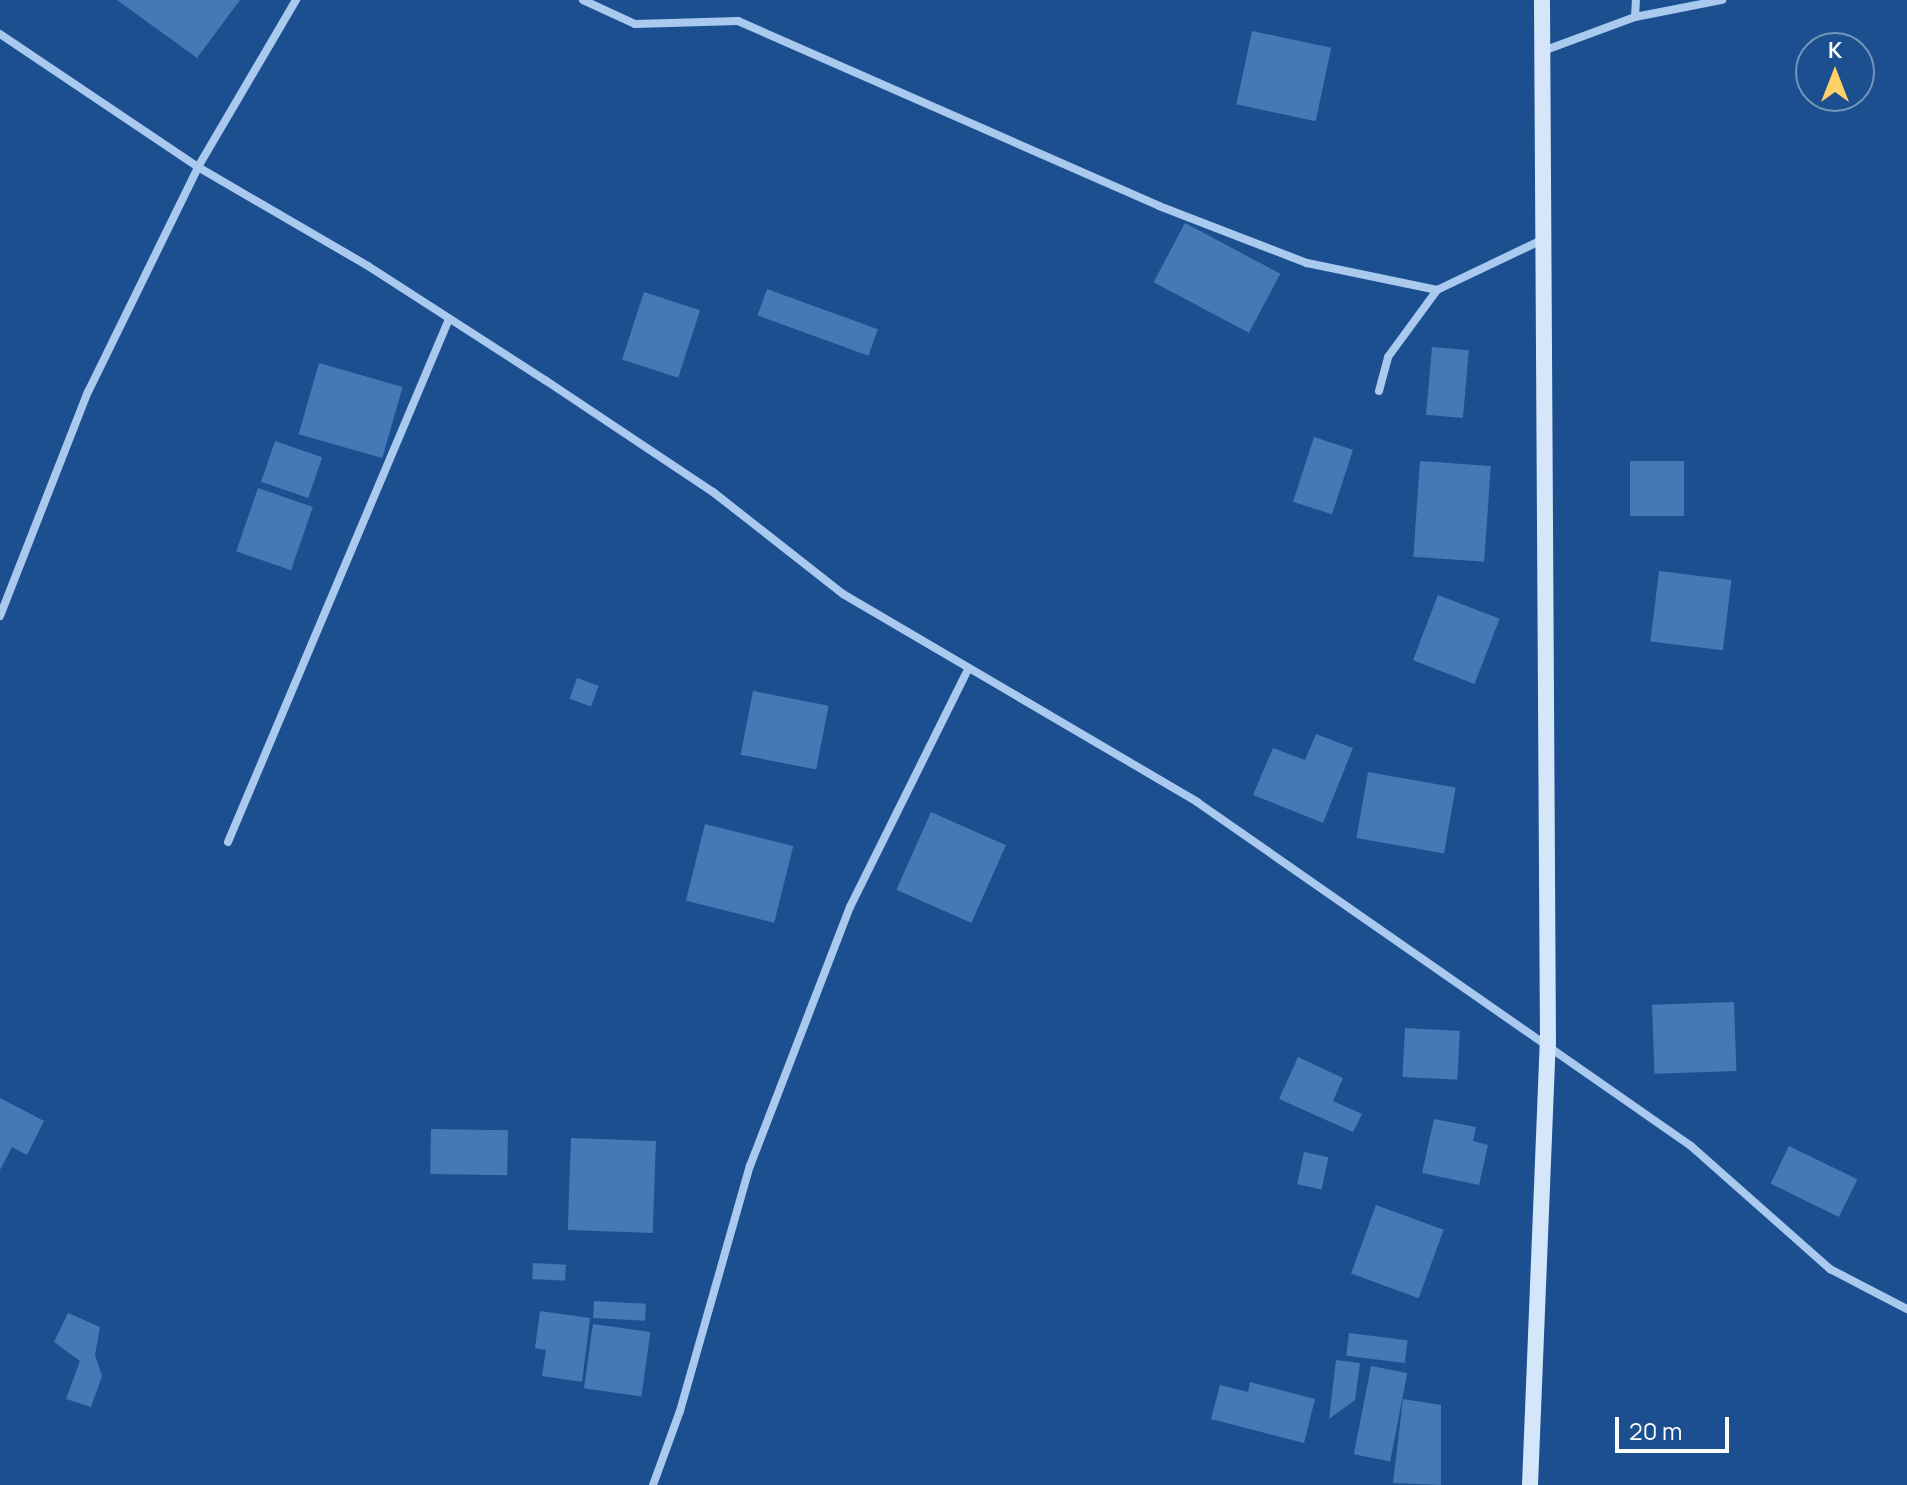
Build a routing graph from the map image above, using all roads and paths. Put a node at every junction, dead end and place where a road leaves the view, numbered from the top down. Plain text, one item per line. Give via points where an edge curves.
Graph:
1 (296, 0) edge
2 (583, 0) edge
3 (1542, 0) edge
4 (1636, 0) edge
5 (1722, 0) edge
6 (1635, 17) junction
7 (0, 34) edge
8 (1542, 51) junction
9 (198, 167) junction
10 (1543, 240) junction
11 (1437, 290) junction
12 (449, 319) junction
13 (1379, 391) dead end
14 (0, 616) edge
15 (967, 671) junction
16 (228, 842) dead end
17 (1548, 1045) junction
18 (1907, 1309) edge
19 (653, 1485) edge
20 (1530, 1485) edge

1 - 9 street
2 - 11 street via 635,24 738,21 1159,206 1292,257
3 - 8 street
4 - 6 street
5 - 6 street
6 - 8 street
7 - 9 street
8 - 10 street
9 - 12 street
9 - 14 street via 88,392
10 - 11 street
10 - 17 street
11 - 13 street via 1388,357
12 - 15 street via 713,492 843,594
12 - 16 street
15 - 17 street via 1197,802
15 - 19 street via 850,907 750,1166 680,1411
17 - 18 street via 1584,1076 1691,1146 1830,1269
17 - 20 street

